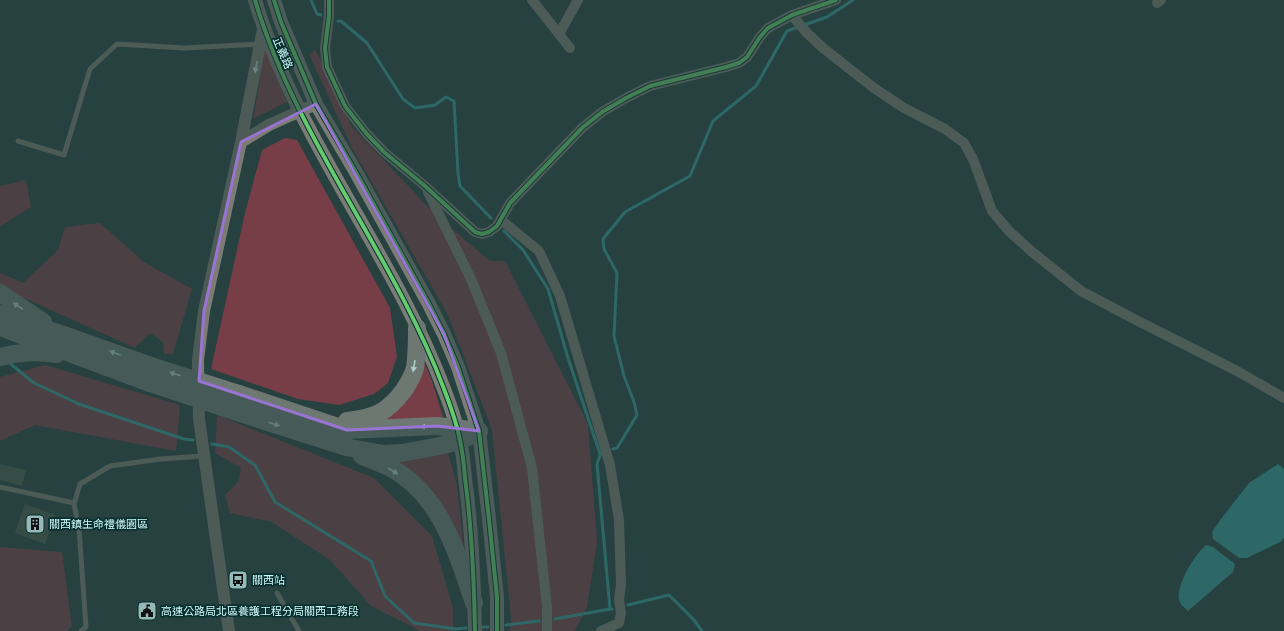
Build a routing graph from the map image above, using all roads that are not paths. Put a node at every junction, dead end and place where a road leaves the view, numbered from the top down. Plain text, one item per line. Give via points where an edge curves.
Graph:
1 (255, 0) edge
2 (274, 0) edge
3 (329, 0) edge
4 (532, 0) edge
5 (578, 0) edge
6 (836, 0) edge
7 (794, 18) junction
8 (264, 29) junction
9 (559, 34) junction
10 (260, 44) junction
11 (570, 48) dead end
12 (316, 104) junction
13 (299, 111) junction
14 (18, 141) dead end
15 (241, 142) junction
16 (425, 186) junction
17 (500, 220) junction
18 (0, 292) edge
19 (0, 314) edge
20 (0, 327) edge
21 (417, 328) junction
22 (61, 334) junction
23 (0, 357) edge
24 (81, 358) junction
25 (151, 375) junction
26 (1284, 398) edge
27 (238, 403) junction
28 (324, 424) junction
29 (479, 431) junction
30 (459, 435) junction
31 (346, 447) junction
32 (204, 456) junction
33 (0, 487) edge
34 (74, 502) junction
35 (277, 593) dead end
36 (474, 603) junction
37 (81, 631) edge
38 (229, 631) edge
39 (299, 631) edge
40 (474, 631) edge
41 (497, 631) edge
42 (547, 631) edge
43 (601, 631) edge

1 - 8 main road, 正義路
2 - 12 main road, 正義路
3 - 16 street via 330,16 325,48 327,67 345,106 384,152
4 - 9 street
5 - 9 street
6 - 7 street
7 - 17 street via 768,28 747,57 739,63 650,86 602,112 582,128 510,204
7 - 26 street via 806,32 874,88 964,143 973,159 992,211 1031,252 1081,291
8 - 10 street
8 - 13 main road, 正義路
9 - 11 street
10 - 14 lane via 184,48 117,44 90,69 64,155
10 -> 15 street
12 - 13 street
12 - 29 main road, 正義路 via 444,334
13 - 15 street
13 - 21 main road, 正義路
15 - 32 street via 204,311 198,360 199,419
16 - 17 street via 475,232 489,232
16 - 42 street via 471,279 501,353 532,468 548,607
17 - 43 street via 539,251 560,296 610,465 619,520 621,613 619,623
22 -> 18 highway
19 - 22 highway
20 - 24 highway
21 -> 28 highway via 414,369 407,386 396,401 385,411 365,419
21 - 30 main road, 正義路 via 444,388
25 -> 22 highway
23 - 24 highway via 48,352
24 - 25 highway
25 - 27 highway, bridge
27 - 28 highway
27 -> 31 highway
30 -> 28 highway via 437,426 347,430
29 - 30 highway
29 - 41 main road, 正義路 via 490,519 497,597
30 - 31 highway via 402,453 383,454
30 - 36 main road, 正義路 via 471,534
31 -> 36 highway via 391,469 414,485 434,507 447,530
32 - 34 lane via 110,466 80,484
32 - 38 street
33 - 34 lane
34 - 37 lane via 79,529 86,627
35 - 39 lane
36 - 40 main road, 正義路

